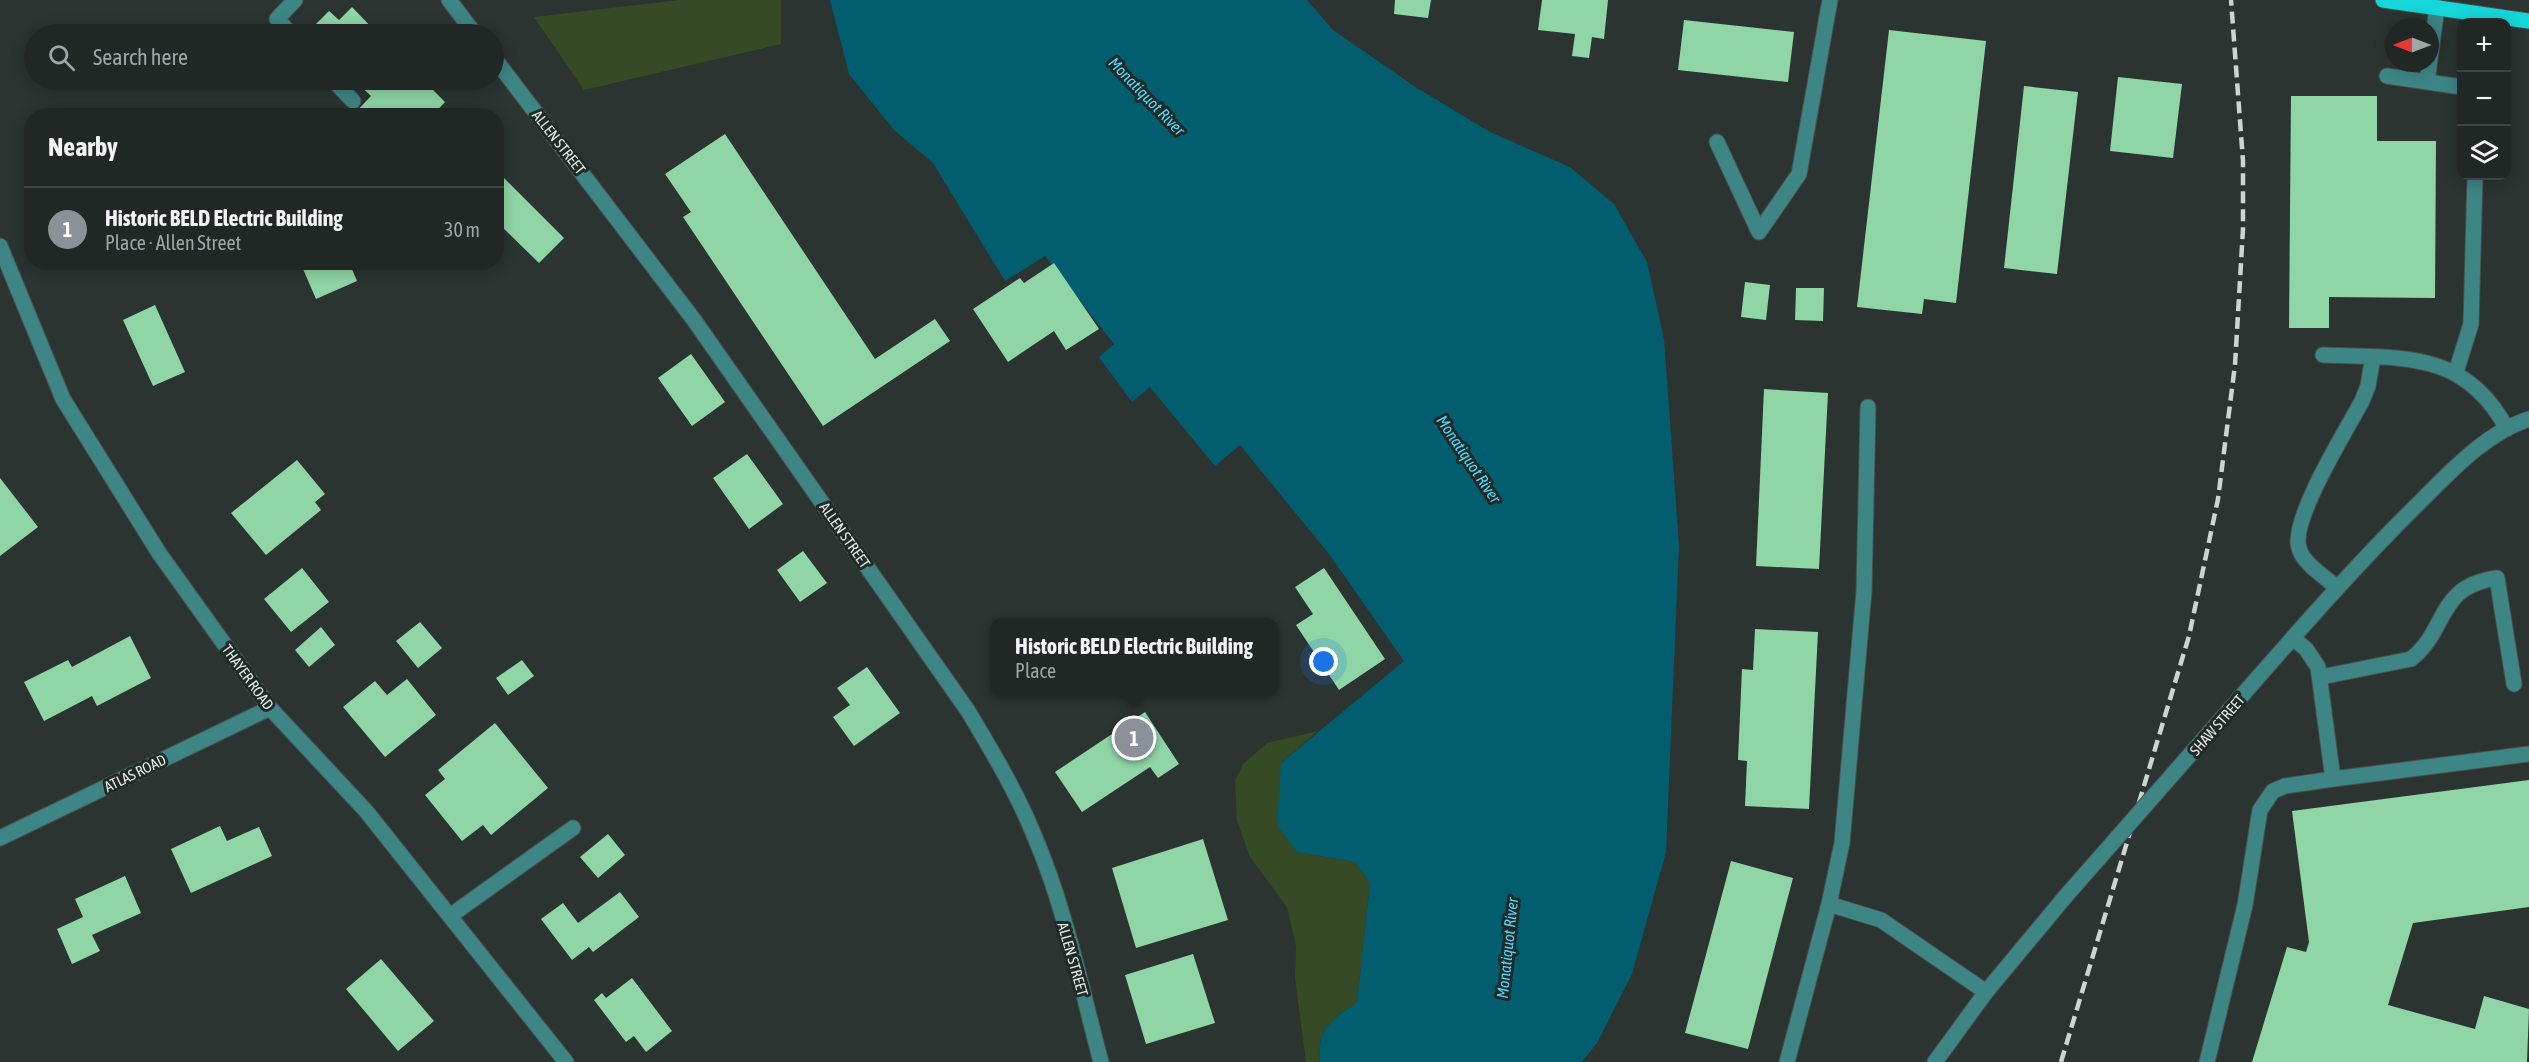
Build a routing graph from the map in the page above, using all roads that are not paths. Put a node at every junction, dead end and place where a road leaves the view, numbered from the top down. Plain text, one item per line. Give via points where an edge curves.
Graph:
1 (295, 0) edge
2 (449, 0) edge
3 (1830, 0) edge
4 (2383, 0) edge
5 (2437, 7) junction
6 (2529, 21) edge
7 (282, 24) edge
8 (467, 24) edge
9 (504, 71) edge
10 (2386, 76) dead end
11 (2427, 82) junction
12 (2457, 86) edge
13 (343, 90) edge
14 (353, 101) dead end
15 (1718, 142) dead end
16 (2475, 180) edge
17 (0, 246) edge
18 (2323, 355) dead end
19 (2373, 357) junction
20 (2457, 372) junction
21 (1868, 407) dead end
22 (2529, 419) edge
23 (2507, 429) junction
24 (2337, 588) junction
25 (2293, 638) junction
26 (2321, 677) junction
27 (2514, 684) dead end
28 (270, 708) junction
29 (2529, 754) edge
30 (2333, 779) junction
31 (573, 828) dead end
32 (0, 838) edge
33 (1829, 904) junction
34 (450, 915) junction
35 (1986, 992) junction
36 (566, 1062) edge
37 (1101, 1062) edge
38 (1787, 1062) edge
39 (1935, 1062) edge
40 (2207, 1062) edge

1 - 7 street via 277,19
2 - 8 street
3 - 15 street via 1799,174 1759,232
4 - 5 main road
5 - 6 main road
5 - 11 street
9 - 37 street, ALLEN STREET via 694,320 968,711 1008,777 1035,837
10 - 11 street
11 - 12 street
13 - 14 street
16 - 20 street via 2471,324
17 - 28 street, THAYER ROAD via 63,399 159,553
18 - 19 street
19 - 20 street via 2424,362
19 - 24 street via 2362,401 2305,508 2298,530 2299,549 2304,558
20 - 23 street via 2486,395
21 - 33 street via 1862,624 1842,843
22 - 23 street, SHAW STREET
23 - 24 street, SHAW STREET via 2449,474
24 - 25 street, SHAW STREET
25 - 26 street via 2313,658
25 - 35 street, SHAW STREET, bridge
26 - 27 street via 2411,659 2422,650 2452,598 2473,584 2497,578
26 - 30 street
28 - 32 street, ATLAS ROAD
28 - 34 street, THAYER ROAD via 366,811
29 - 30 street
30 - 40 street via 2273,791 2260,810 2245,905
31 - 34 street
33 - 35 street via 1881,920
33 - 38 street
34 - 36 street, THAYER ROAD
35 - 39 street, SHAW STREET

